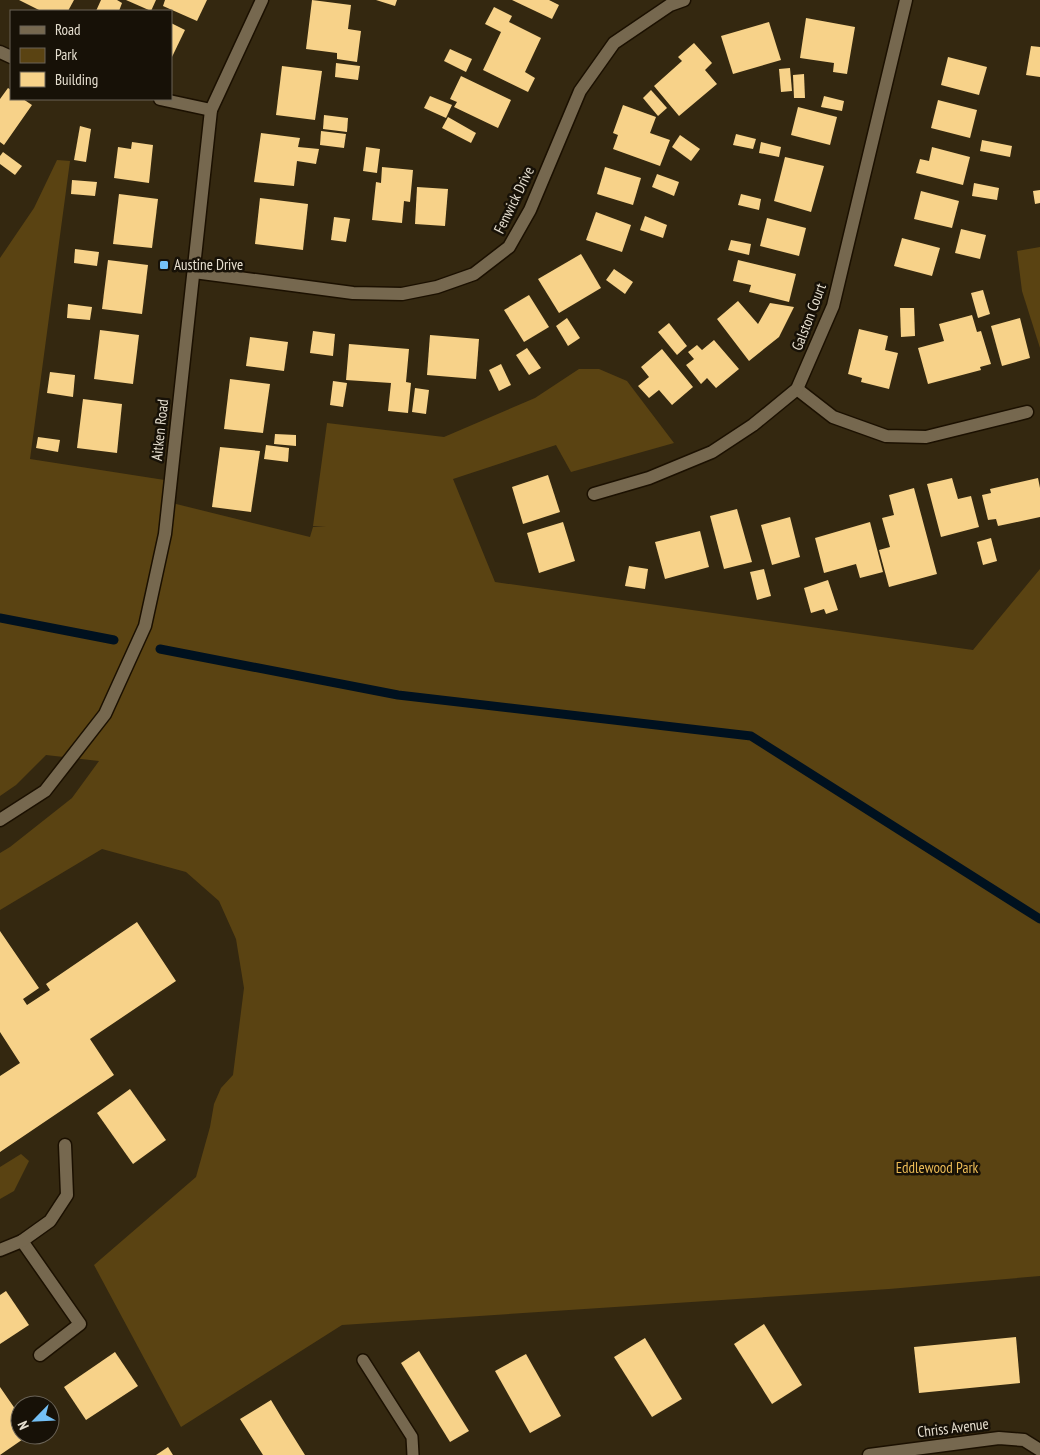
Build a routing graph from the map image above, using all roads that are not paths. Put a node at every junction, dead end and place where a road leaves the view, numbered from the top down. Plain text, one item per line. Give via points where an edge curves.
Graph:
1 (262, 0) edge
2 (684, 0) edge
3 (906, 0) edge
4 (669, 2) edge
5 (165, 100) edge
6 (211, 110) junction
7 (194, 272) junction
8 (797, 389) junction
9 (1027, 412) dead end
10 (594, 494) dead end
11 (0, 820) edge
12 (65, 1145) dead end
13 (22, 1241) junction
14 (0, 1250) edge
15 (40, 1355) dead end
16 (363, 1360) dead end
17 (1040, 1450) edge
18 (413, 1455) edge
19 (869, 1455) edge

1 - 6 street, Aitken Road
2 - 4 street, Fenwick Drive
3 - 8 street, Galston Court via 834,306
4 - 7 street, Fenwick Drive via 614,43 580,91 530,210 509,247 474,274 438,287 402,294 354,293
5 - 6 street
6 - 7 street, Aitken Road
7 - 11 street, Aitken Road via 165,534 145,626 105,714 45,791
8 - 9 street via 834,417 886,436 926,437
8 - 10 street, Galston Court via 712,452 649,478
12 - 13 street via 68,1195 50,1220
13 - 14 street
13 - 15 street via 80,1324
16 - 18 lane via 412,1437
17 - 19 street, Chriss Avenue via 1024,1440 999,1438

